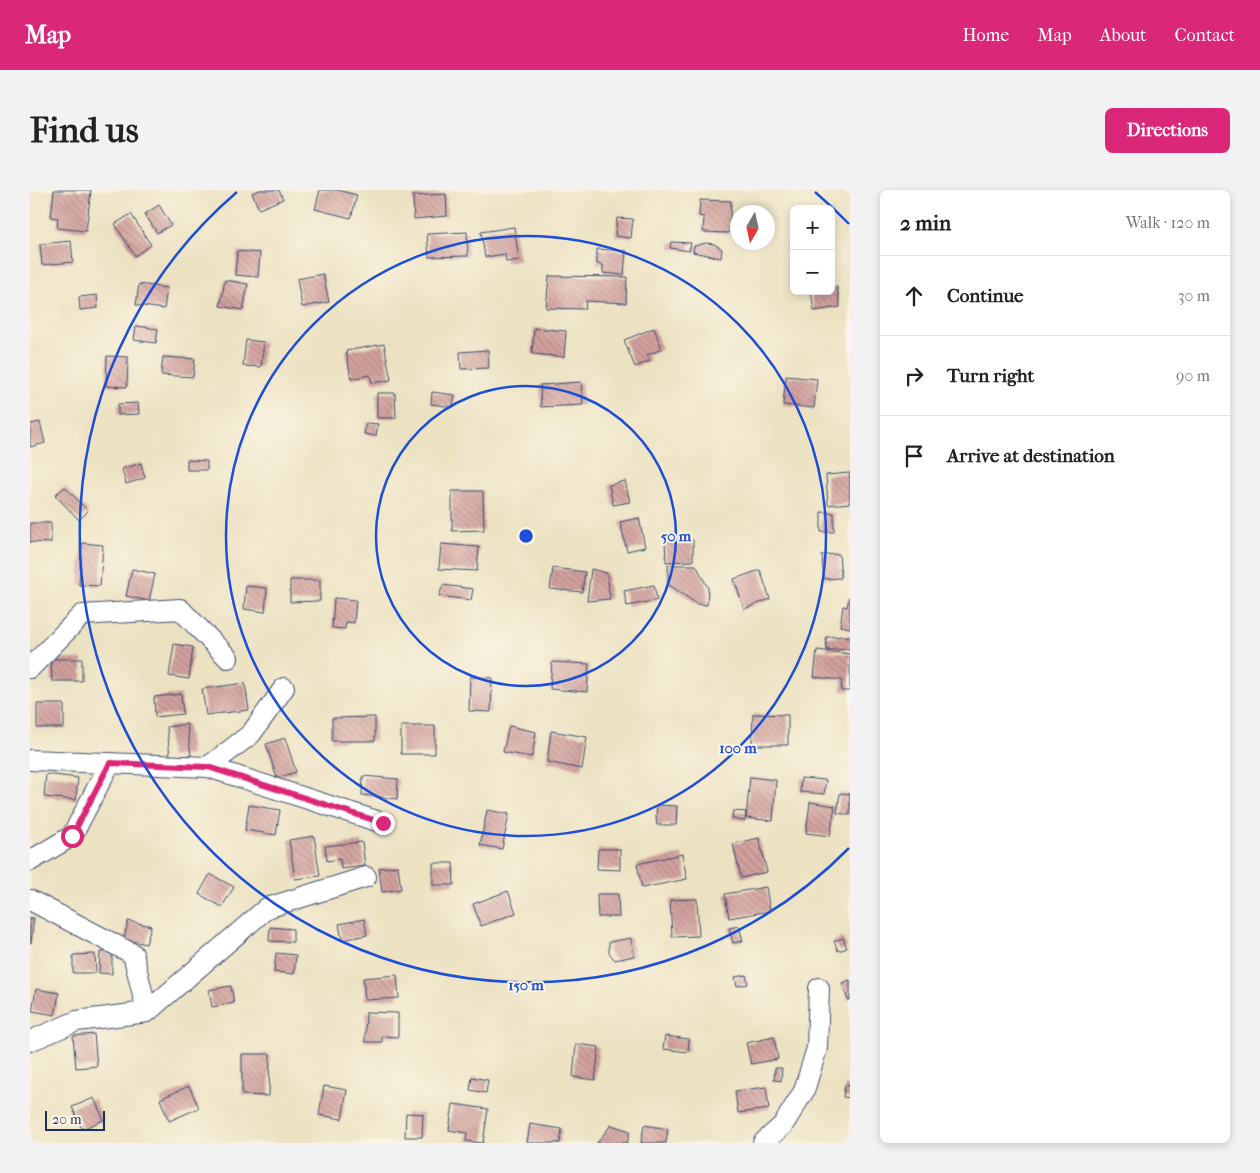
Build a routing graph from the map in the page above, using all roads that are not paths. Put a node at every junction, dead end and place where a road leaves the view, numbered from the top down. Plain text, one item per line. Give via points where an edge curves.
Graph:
1 (228, 658) dead end
2 (30, 668) edge
3 (284, 688) dead end
4 (30, 760) edge
5 (110, 763) junction
6 (208, 767) junction
7 (383, 823) dead end
8 (30, 861) edge
9 (366, 877) dead end
10 (30, 900) edge
11 (819, 988) dead end
12 (147, 1012) junction
13 (30, 1040) edge
14 (763, 1143) edge

1 - 2 street via 180,609 82,615
3 - 6 street via 251,734
4 - 5 street
5 - 6 street
5 - 8 street via 72,836
6 - 7 street
9 - 12 street via 268,908
10 - 12 street via 133,954
11 - 14 street via 817,1048 804,1091 783,1125
12 - 13 street via 77,1021

